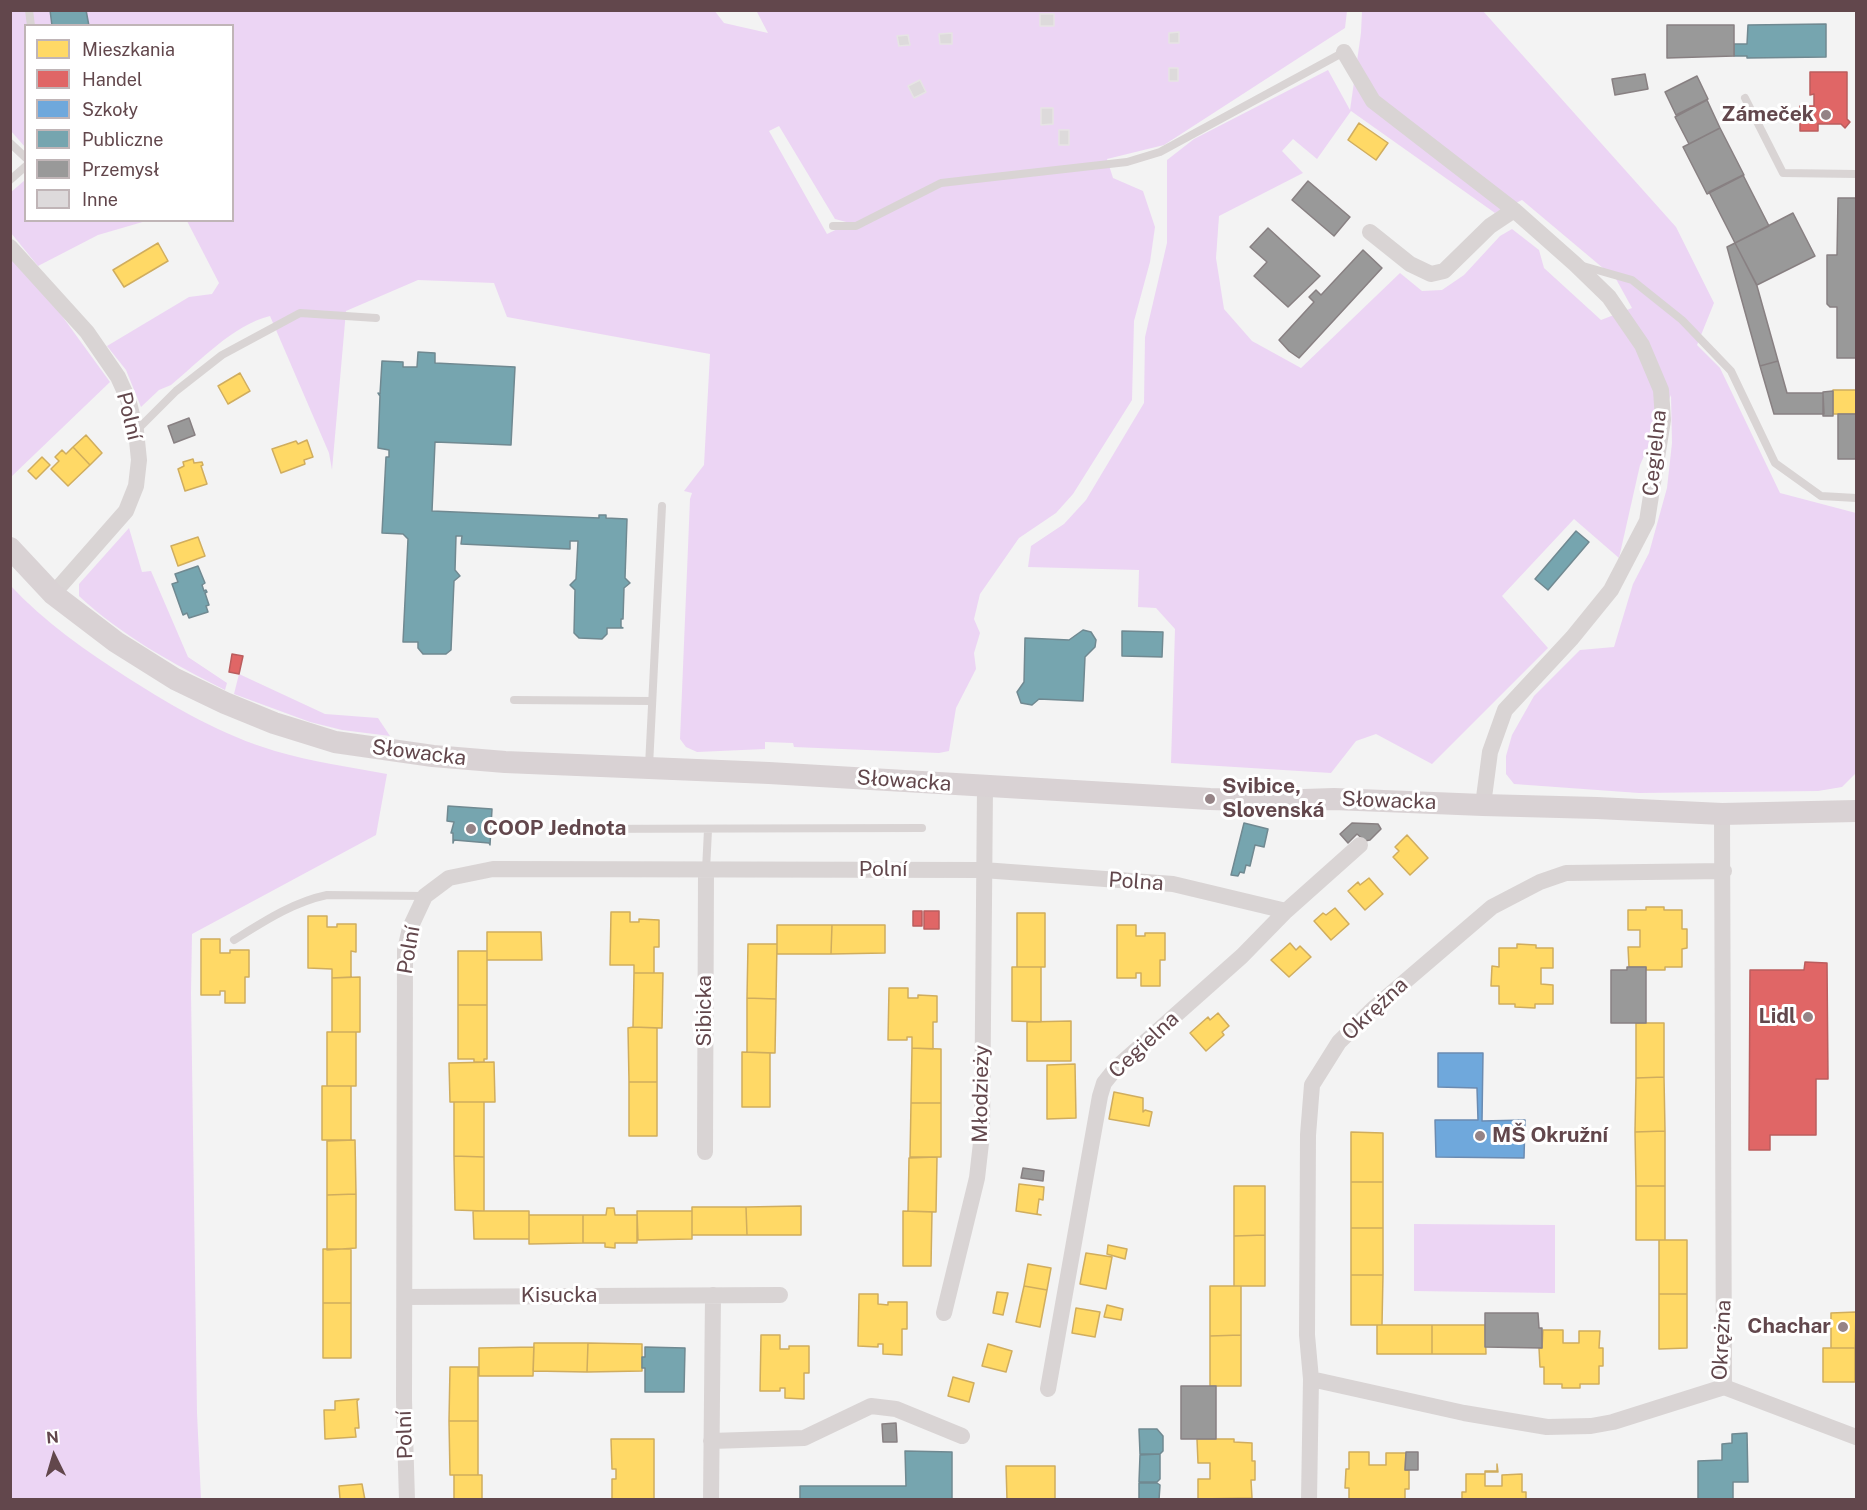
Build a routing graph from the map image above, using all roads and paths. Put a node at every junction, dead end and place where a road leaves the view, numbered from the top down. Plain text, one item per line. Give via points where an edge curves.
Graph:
1 (1344, 52) joint
2 (1745, 98) dead end
3 (10, 143) edge
4 (24, 156) edge
5 (24, 168) edge
6 (1857, 174) edge
7 (10, 180) edge
8 (1514, 210) junction
9 (833, 226) dead end
10 (1370, 232) dead end
11 (10, 247) edge
12 (1575, 264) junction
13 (376, 318) dead end
14 (136, 431) junction
15 (1857, 498) edge
16 (662, 506) dead end
17 (10, 548) edge
18 (53, 594) junction
19 (514, 700) dead end
20 (652, 701) junction
21 (650, 767) junction
22 (985, 787) junction
23 (1483, 805) junction
24 (1857, 811) edge
25 (1722, 814) junction
26 (922, 828) dead end
27 (560, 829) dead end
28 (708, 830) junction
29 (1360, 845) dead end
30 (706, 870) junction
31 (983, 870) junction
32 (1724, 871) junction
33 (425, 896) junction
34 (1286, 911) junction
35 (234, 940) dead end
36 (705, 1152) dead end
37 (713, 1295) junction
38 (780, 1295) dead end
39 (405, 1297) junction
40 (944, 1313) dead end
41 (1311, 1379) junction
42 (1724, 1387) junction
43 (1048, 1389) dead end
44 (962, 1436) dead end
45 (1857, 1437) edge
46 (711, 1441) junction
47 (407, 1500) edge
48 (711, 1500) edge
49 (1309, 1500) edge

1 - 8 street, Cegielna via 1373,101
1 - 9 lane via 1160,152 1127,162 941,183 856,226
2 - 6 lane via 1783,173
3 - 4 lane
5 - 7 lane
8 - 10 street via 1490,226 1444,271 1431,274 1410,264
8 - 12 street, Cegielna
11 - 14 street, Polní via 87,333 118,377
12 - 15 lane via 1632,280 1682,320 1731,370 1775,463 1821,496
12 - 23 street, Cegielna via 1609,297 1642,345 1661,390 1663,420 1647,521 1611,590 1505,710 1490,752
13 - 14 lane via 300,313 222,355 176,391
14 - 18 street, Polní via 136,486 126,511
16 - 20 lane
17 - 18 street, Słowacka
18 - 21 street, Słowacka via 116,642 175,679 274,723 335,742 505,762
19 - 20 lane
20 - 21 lane
21 - 22 street, Słowacka
22 - 23 street, Słowacka via 1210,799
22 - 31 street, Młodzieży
23 - 25 street, Słowacka
24 - 25 street, Słowacka
25 - 32 street, Okrężna
26 - 28 lane
27 - 28 lane
28 - 30 lane
29 - 34 street, Cegielna
30 - 31 street, Polní
30 - 33 street, Polní via 493,869 449,878
30 - 36 street, Sibicka
31 - 34 street, Polna via 1173,884
31 - 40 street, Młodzieży via 982,1134 977,1178
32 - 41 street, Okrężna via 1566,873 1540,882 1492,907 1339,1042 1312,1085 1306,1335
32 - 42 street, Okrężna
33 - 35 lane via 312,898
33 - 39 street, Polní via 405,950
34 - 43 street, Cegielna via 1104,1083
37 - 38 street, Kisucka
37 - 39 street, Kisucka
37 - 46 street
39 - 47 street, Polní
41 - 42 street, Okrężna via 1547,1427 1613,1422
41 - 49 street, Okrężna
42 - 45 street
44 - 46 street via 896,1409 872,1406 804,1438
46 - 48 street

